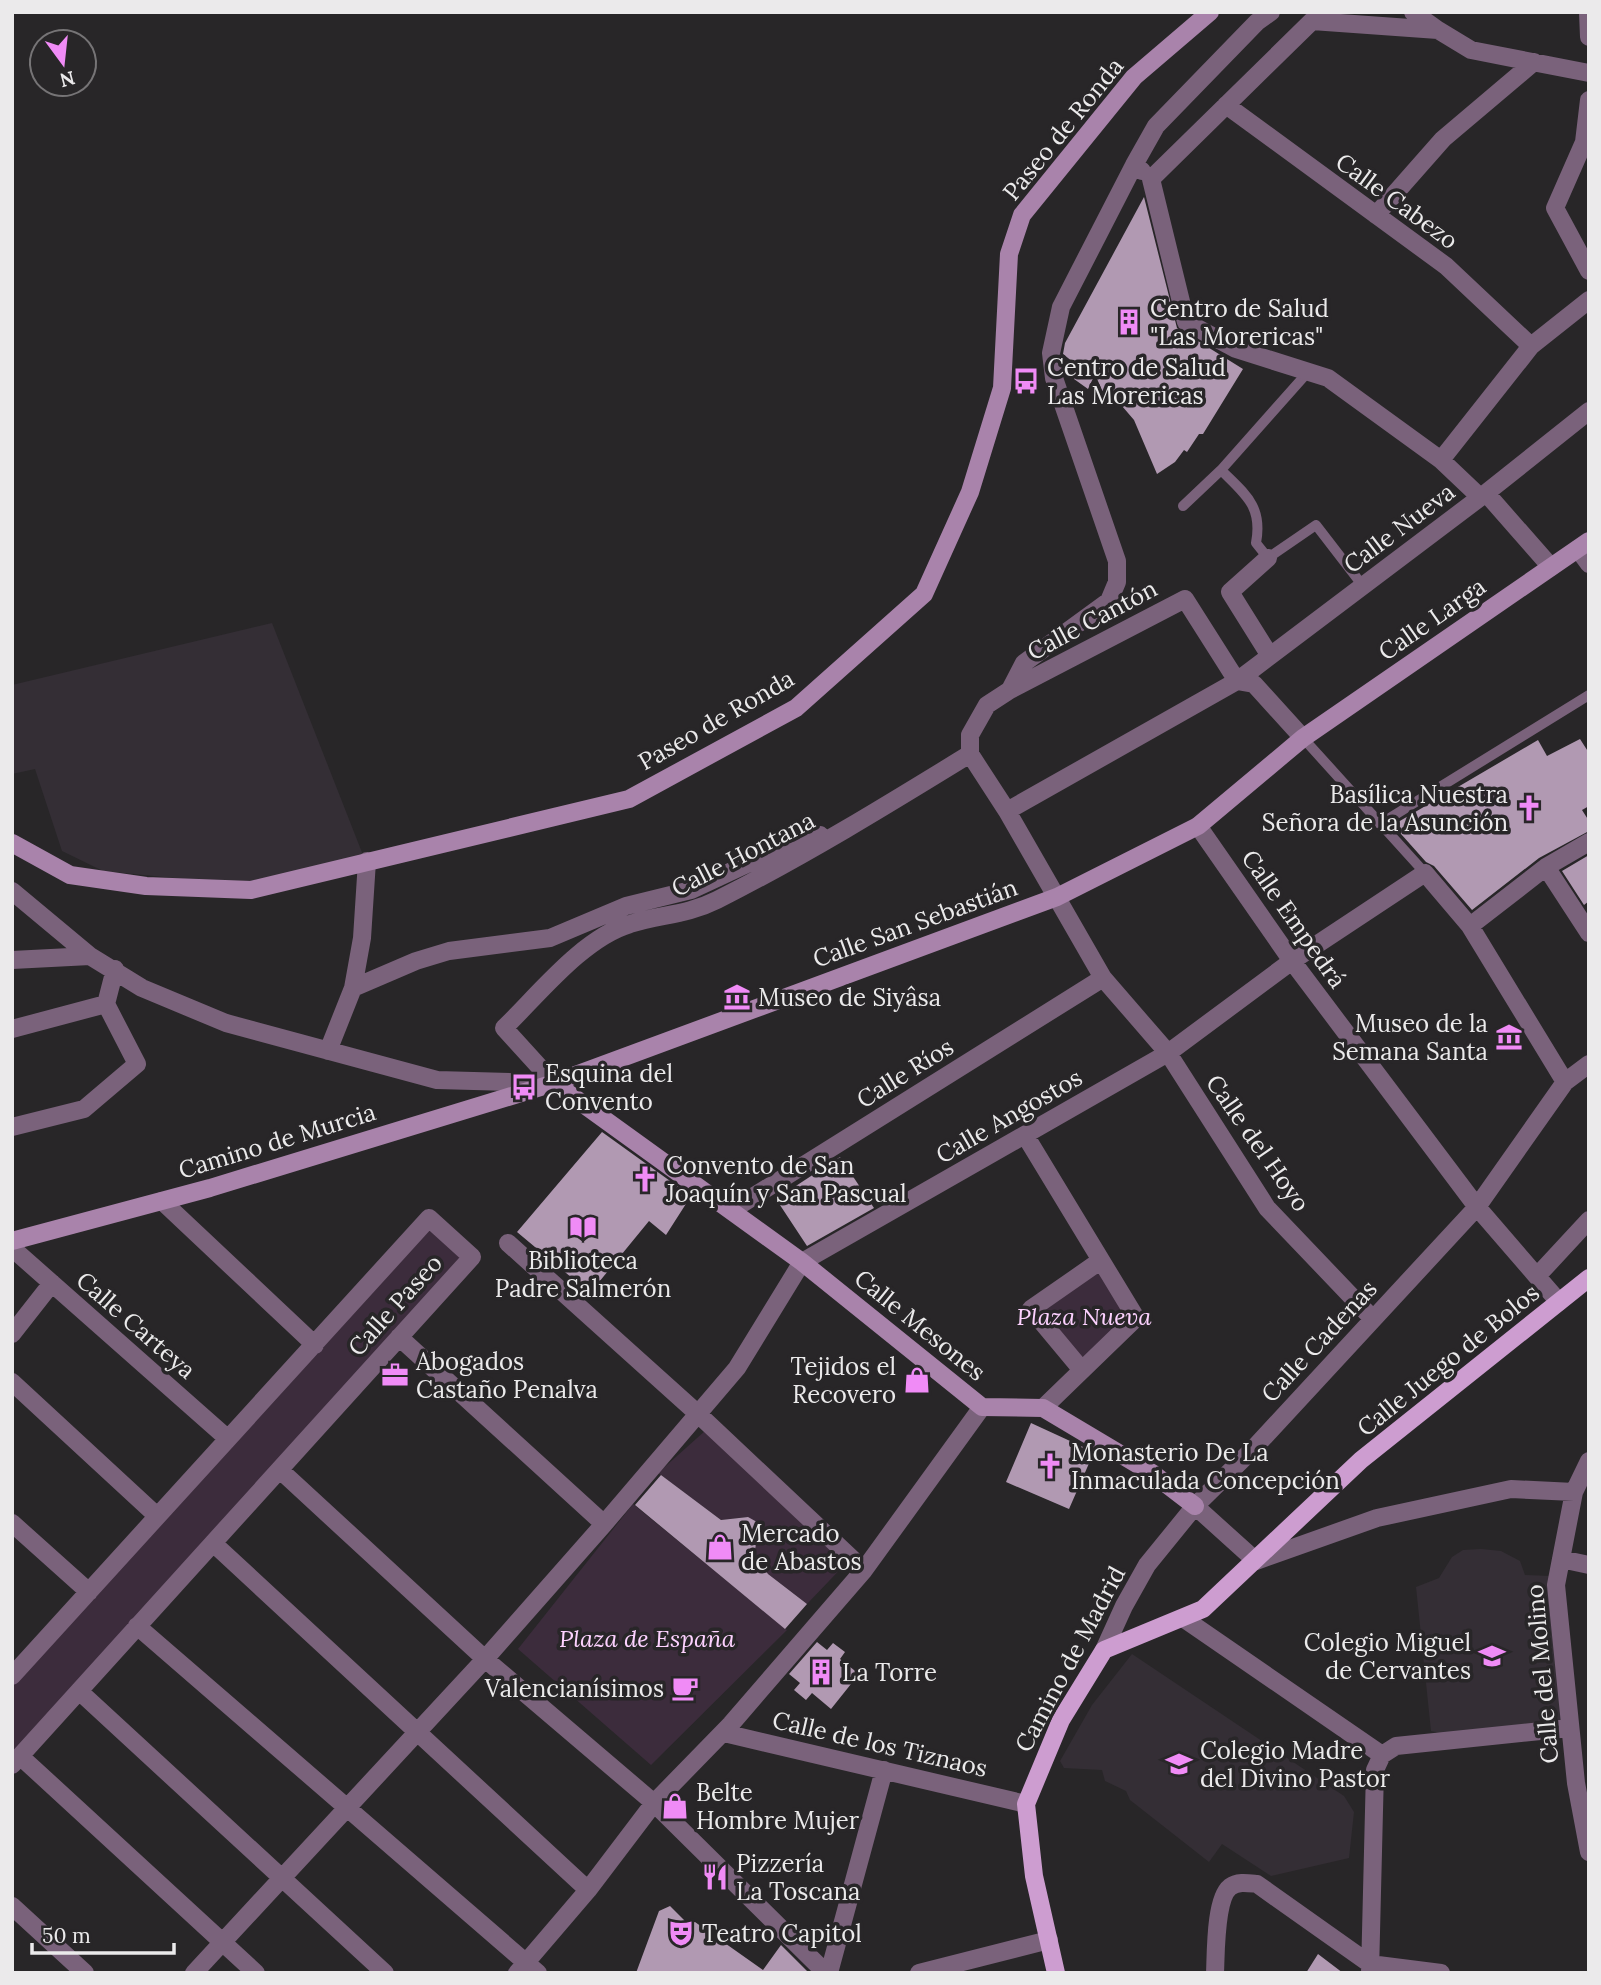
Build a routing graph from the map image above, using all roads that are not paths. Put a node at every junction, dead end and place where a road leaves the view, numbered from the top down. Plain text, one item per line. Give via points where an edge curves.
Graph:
1 (1210, 12) edge
2 (1271, 12) edge
3 (1413, 12) edge
4 (1588, 12) edge
5 (1438, 30) junction
6 (1589, 37) edge
7 (1534, 62) junction
8 (1589, 73) edge
9 (1226, 105) junction
10 (1588, 112) edge
11 (1135, 165) junction
12 (1151, 179) junction
13 (1376, 215) junction
14 (1589, 271) edge
15 (1589, 300) edge
16 (1531, 346) junction
17 (1308, 372) junction
18 (1589, 411) edge
19 (1441, 460) junction
20 (1221, 470) junction
21 (1483, 495) junction
22 (1183, 506) dead end
23 (1583, 545) edge
24 (1268, 558) junction
25 (1589, 564) edge
26 (1551, 567) junction
27 (1363, 586) junction
28 (1270, 656) junction
29 (1237, 681) junction
30 (1010, 690) junction
31 (1589, 695) edge
32 (1303, 738) junction
33 (970, 754) junction
34 (1007, 811) junction
35 (860, 822) junction
36 (1381, 824) junction
37 (1198, 826) junction
38 (1589, 842) edge
39 (12, 843) edge
40 (367, 861) junction
41 (1546, 867) junction
42 (1425, 873) junction
43 (12, 891) edge
44 (1057, 897) junction
45 (1470, 926) junction
46 (1589, 933) edge
47 (90, 956) junction
48 (12, 960) edge
49 (1292, 961) junction
50 (115, 970) junction
51 (1103, 978) junction
52 (353, 988) junction
53 (106, 1004) junction
54 (12, 1029) edge
55 (328, 1051) junction
56 (1168, 1053) junction
57 (1589, 1064) edge
58 (1565, 1082) junction
59 (554, 1083) junction
60 (12, 1127) edge
61 (1025, 1135) junction
62 (162, 1201) junction
63 (1477, 1208) junction
64 (733, 1210) junction
65 (1589, 1220) edge
66 (12, 1241) edge
67 (508, 1243) dead end
68 (12, 1248) edge
69 (1100, 1261) junction
70 (802, 1262) junction
71 (1538, 1275) junction
72 (1589, 1278) edge
73 (51, 1283) junction
74 (1559, 1302) junction
75 (1372, 1318) junction
76 (12, 1334) edge
77 (399, 1337) junction
78 (315, 1345) junction
79 (1081, 1369) junction
80 (12, 1382) edge
81 (982, 1407) junction
82 (1043, 1408) junction
83 (697, 1413) junction
84 (227, 1438) junction
85 (1589, 1461) edge
86 (280, 1470) junction
87 (1574, 1492) junction
88 (1195, 1506) junction
89 (156, 1515) junction
90 (12, 1523) edge
91 (604, 1524) junction
92 (213, 1543) junction
93 (1561, 1559) junction
94 (1256, 1561) junction
95 (1589, 1565) edge
96 (863, 1570) junction
97 (89, 1592) junction
98 (1183, 1618) junction
99 (137, 1626) junction
100 (1104, 1650) junction
101 (485, 1659) junction
102 (15, 1667) edge
103 (79, 1691) junction
104 (1570, 1728) junction
105 (417, 1732) junction
106 (724, 1732) junction
107 (1382, 1755) junction
108 (16, 1760) edge
109 (884, 1770) junction
110 (654, 1803) junction
111 (1026, 1804) junction
112 (347, 1808) junction
113 (1589, 1852) edge
114 (281, 1878) junction
115 (589, 1890) junction
116 (12, 1906) edge
117 (1049, 1940) junction
118 (222, 1942) junction
119 (1370, 1968) edge
120 (527, 1970) edge
121 (86, 1973) edge
122 (194, 1973) edge
123 (256, 1973) edge
124 (385, 1973) edge
125 (827, 1973) edge
126 (919, 1973) edge
127 (1056, 1973) edge
128 (1215, 1973) edge
129 (1441, 1973) edge

1 - 40 main road, Paseo de Ronda via 1134,77 1022,215 1009,254 1002,388 970,492 925,594 796,708 629,799
2 - 11 street via 1156,126
3 - 5 street
4 - 6 street
5 - 7 street via 1471,50
5 - 9 street via 1312,21
7 - 8 street
7 - 13 street via 1443,139
9 - 12 street
9 - 13 street, Calle Cabezo
10 - 14 street via 1584,142 1555,208
11 - 12 street
11 - 30 street via 1061,307 1051,352 1054,379 1117,561 1117,582 1110,601 1024,663
12 - 17 street via 1186,322 1236,349
13 - 16 street, Calle Cabezo via 1446,266
15 - 16 street
16 - 19 street
17 - 19 street via 1328,378
17 - 20 lane
18 - 21 street, Calle Nueva
19 - 21 street
20 - 22 lane
20 - 24 lane via 1251,500 1260,523 1256,543
21 - 26 street
21 - 27 street, Calle Nueva
23 - 25 street
23 - 26 main road, Calle Larga
24 - 27 lane via 1316,525
24 - 28 street via 1230,592
26 - 32 main road, Calle Larga
27 - 28 street, Calle Nueva
28 - 29 street, Calle Nueva
29 - 30 street, Calle Cantón via 1185,599
29 - 32 street via 1254,684
29 - 34 street, Calle Nueva
30 - 33 street via 987,705 970,735
31 - 36 lane
32 - 36 lane
32 - 37 main road, Calle Larga
33 - 34 street, Calle del Hoyo
33 - 35 street, Calle Hontana
34 - 44 street, Calle del Hoyo
35 - 52 street via 790,845 691,890 626,906 550,939 450,951
35 - 59 street, Calle Hontana via 715,901 681,915 628,924 584,949 504,1028
36 - 42 lane
37 - 44 main road, Calle San Sebastián
37 - 49 street, Calle Empedrá
38 - 41 street
39 - 40 main road, Paseo de Ronda via 71,875 146,886 251,890
40 - 52 street
41 - 45 street
41 - 46 street
42 - 45 street
42 - 49 street, Calle Angostos
43 - 47 street
44 - 51 street, Calle del Hoyo
44 - 59 main road, Calle San Sebastián
45 - 58 street
47 - 48 street
47 - 50 street
49 - 56 street, Calle Angostos
49 - 63 street, Calle Empedrá
50 - 53 street
50 - 55 street via 142,988 226,1023
51 - 56 street, Calle del Hoyo
51 - 64 street, Calle Ríos
52 - 55 street
53 - 54 street
53 - 60 street via 137,1064 84,1109
55 - 59 street via 437,1080
56 - 61 street, Calle Angostos
56 - 75 street, Calle del Hoyo via 1267,1208
57 - 58 street, Calle Cadenas
58 - 63 street, Calle Cadenas
59 - 62 main road, Camino de Murcia
59 - 64 main road, Calle Mesones
61 - 69 street
61 - 70 street, Calle Angostos
62 - 66 main road, Camino de Murcia
62 - 78 street
63 - 71 street, Calle Empedrá
63 - 75 street, Calle Cadenas
64 - 70 main road, Calle Mesones
65 - 71 street
67 - 83 street
68 - 73 street, Calle Carteya
69 - 79 street via 1136,1318
69 - 79 street via 1031,1309
70 - 81 main road, Calle Mesones
70 - 83 street via 737,1368
71 - 74 street, Calle Empedrá
72 - 74 main road, Calle Juego de Bolos
73 - 76 street
73 - 84 street, Calle Carteya
74 - 94 main road, Calle Juego de Bolos via 1361,1460
75 - 88 street, Calle Cadenas
77 - 78 street, Calle Paseo via 472,1257 429,1218
77 - 86 street, Calle Paseo
77 - 91 street
78 - 84 street, Calle Paseo
79 - 82 street
80 - 89 street
81 - 82 main road, Calle Mesones
81 - 96 street
82 - 88 main road, Calle Mesones via 1152,1473
83 - 91 street
83 - 96 street
84 - 89 street, Calle Paseo
85 - 87 street, Calle del Molino
86 - 92 street, Calle Paseo
86 - 101 street
87 - 93 street, Calle del Molino
87 - 94 street via 1511,1489 1377,1518
88 - 94 street
88 - 100 street, Camino de Madrid via 1147,1565
89 - 97 street, Calle Paseo
90 - 97 street
91 - 101 street
92 - 99 street, Calle Paseo
92 - 105 street
93 - 95 street
93 - 104 street, Calle del Molino via 1556,1585
94 - 98 main road, Calle Juego de Bolos via 1203,1609
96 - 106 street
97 - 102 street, Calle Paseo
98 - 100 main road, Calle Juego de Bolos
98 - 107 street
99 - 103 street, Calle Paseo
99 - 112 street
100 - 111 main road, Camino de Madrid via 1061,1720
101 - 105 street
101 - 110 street
103 - 108 street, Calle Paseo
103 - 114 street
104 - 107 street via 1395,1746
104 - 113 street, Calle del Molino
105 - 112 street
105 - 115 street
106 - 109 street, Calle de los Tiznaos
106 - 110 street
107 - 119 street via 1375,1770
108 - 118 street
109 - 111 street, Calle de los Tiznaos
109 - 125 street
110 - 115 street
110 - 125 street
111 - 117 main road, Camino de Madrid via 1034,1876
112 - 114 street
112 - 120 street
114 - 118 street
114 - 124 street
115 - 120 street
116 - 121 street
117 - 126 street
117 - 127 main road, Camino de Madrid
118 - 122 street
118 - 123 street
119 - 128 street via 1257,1884 1243,1883 1231,1887 1221,1900
119 - 129 street

